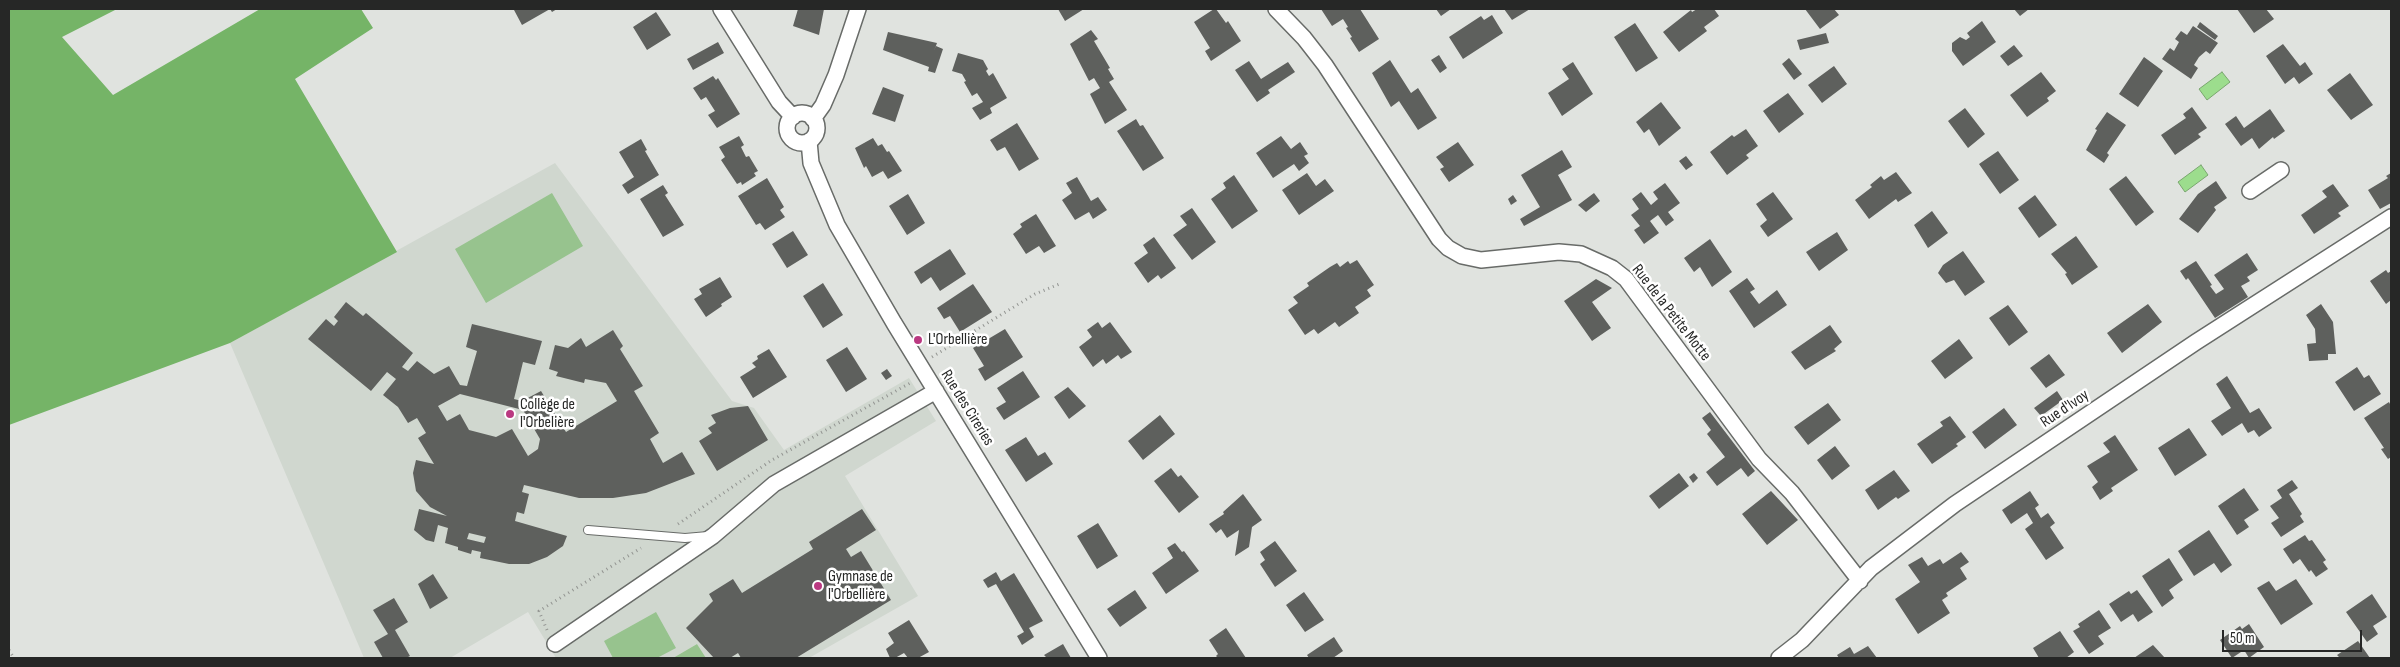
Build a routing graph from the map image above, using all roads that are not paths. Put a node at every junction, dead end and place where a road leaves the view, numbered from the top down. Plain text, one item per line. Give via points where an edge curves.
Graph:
1 (721, 9) edge
2 (858, 9) edge
3 (1276, 9) edge
4 (793, 117) junction
5 (813, 119) junction
6 (809, 141) junction
7 (2281, 170) dead end
8 (2250, 191) dead end
9 (2391, 217) edge
10 (936, 391) junction
11 (588, 530) dead end
12 (713, 536) junction
13 (1860, 581) junction
14 (555, 644) dead end
15 (1099, 658) edge
16 (1779, 658) edge

1 - 4 street via 779,102
2 - 5 street via 836,75
3 - 13 street, Rue de la Petite Motte via 1325,65 1448,248 1462,256 1481,260 1559,252 1581,254 1612,268 1626,279 1759,459 1792,493
4 - 5 street via 804,114
4 - 6 street via 787,126 789,135 796,142
5 - 6 street via 816,131
6 - 10 street, Rue des Cireries via 810,163 837,225
7 - 8 street
9 - 13 street, Rue d'Ivoy via 2211,332 1955,504 1871,568
10 - 12 street via 774,484
10 - 15 street, Rue des Cireries
11 - 12 lane via 684,538
12 - 14 street
13 - 16 street, Rue d'Ivoy via 1802,640

